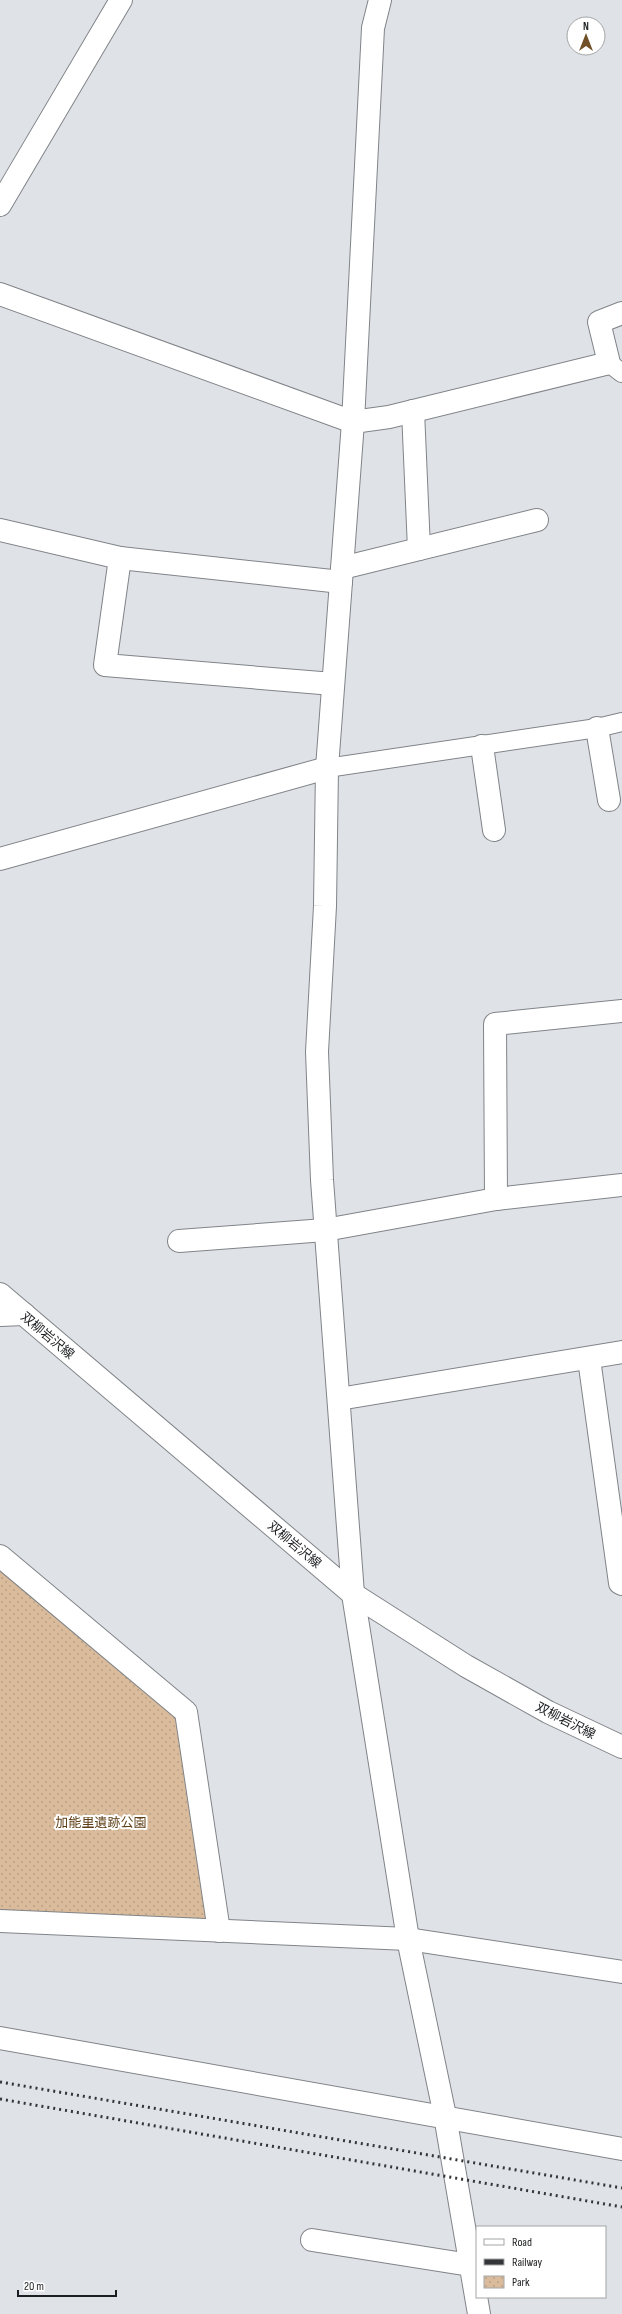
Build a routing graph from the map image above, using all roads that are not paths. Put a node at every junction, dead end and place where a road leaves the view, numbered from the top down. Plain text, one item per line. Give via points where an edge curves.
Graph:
1 (121, 0) edge
2 (380, 0) edge
3 (0, 205) edge
4 (0, 294) edge
5 (622, 313) edge
6 (616, 368) edge
7 (413, 411) junction
8 (353, 422) junction
9 (537, 520) dead end
10 (0, 530) edge
11 (419, 549) junction
12 (120, 558) junction
13 (342, 575) junction
14 (333, 684) junction
15 (622, 722) edge
16 (597, 728) junction
17 (482, 746) junction
18 (327, 768) junction
19 (609, 800) dead end
20 (494, 830) dead end
21 (0, 859) edge
22 (622, 1011) edge
23 (622, 1185) edge
24 (496, 1199) junction
25 (325, 1230) junction
26 (179, 1242) dead end
27 (0, 1294) edge
28 (24, 1314) junction
29 (0, 1315) edge
30 (622, 1352) edge
31 (589, 1359) junction
32 (339, 1399) junction
33 (0, 1556) edge
34 (622, 1584) edge
35 (353, 1594) junction
36 (622, 1747) edge
37 (0, 1921) edge
38 (219, 1930) junction
39 (408, 1939) junction
40 (622, 1972) edge
41 (0, 2038) edge
42 (445, 2116) junction
43 (622, 2149) edge
44 (312, 2240) dead end
45 (470, 2265) junction
46 (476, 2294) edge
47 (477, 2298) edge
48 (480, 2314) edge

1 - 3 street
2 - 8 street via 373,28
4 - 8 street
5 - 6 street via 599,322
6 - 7 street
7 - 8 street
7 - 11 street
8 - 13 street
9 - 11 street
10 - 12 street
11 - 13 street
12 - 13 street
12 - 14 street via 105,665
13 - 14 street
14 - 18 street
15 - 16 lane
16 - 17 lane
16 - 19 street
17 - 18 lane
17 - 20 street
18 - 21 street
18 - 25 street via 318,1052
22 - 24 street via 495,1024
23 - 24 street
24 - 25 street
25 - 26 street
25 - 32 street
27 - 28 street, 双柳岩沢線
28 - 29 street
28 - 35 street, 双柳岩沢線
30 - 31 street
31 - 32 street
31 - 34 street
32 - 35 street
33 - 38 street via 186,1712
35 - 36 street, 双柳岩沢線 via 466,1666 548,1712
35 - 39 street
37 - 38 street
38 - 39 street
39 - 40 street
39 - 42 street
41 - 42 street
42 - 43 street
42 - 45 street
44 - 45 street
45 - 46 street
47 - 48 street

